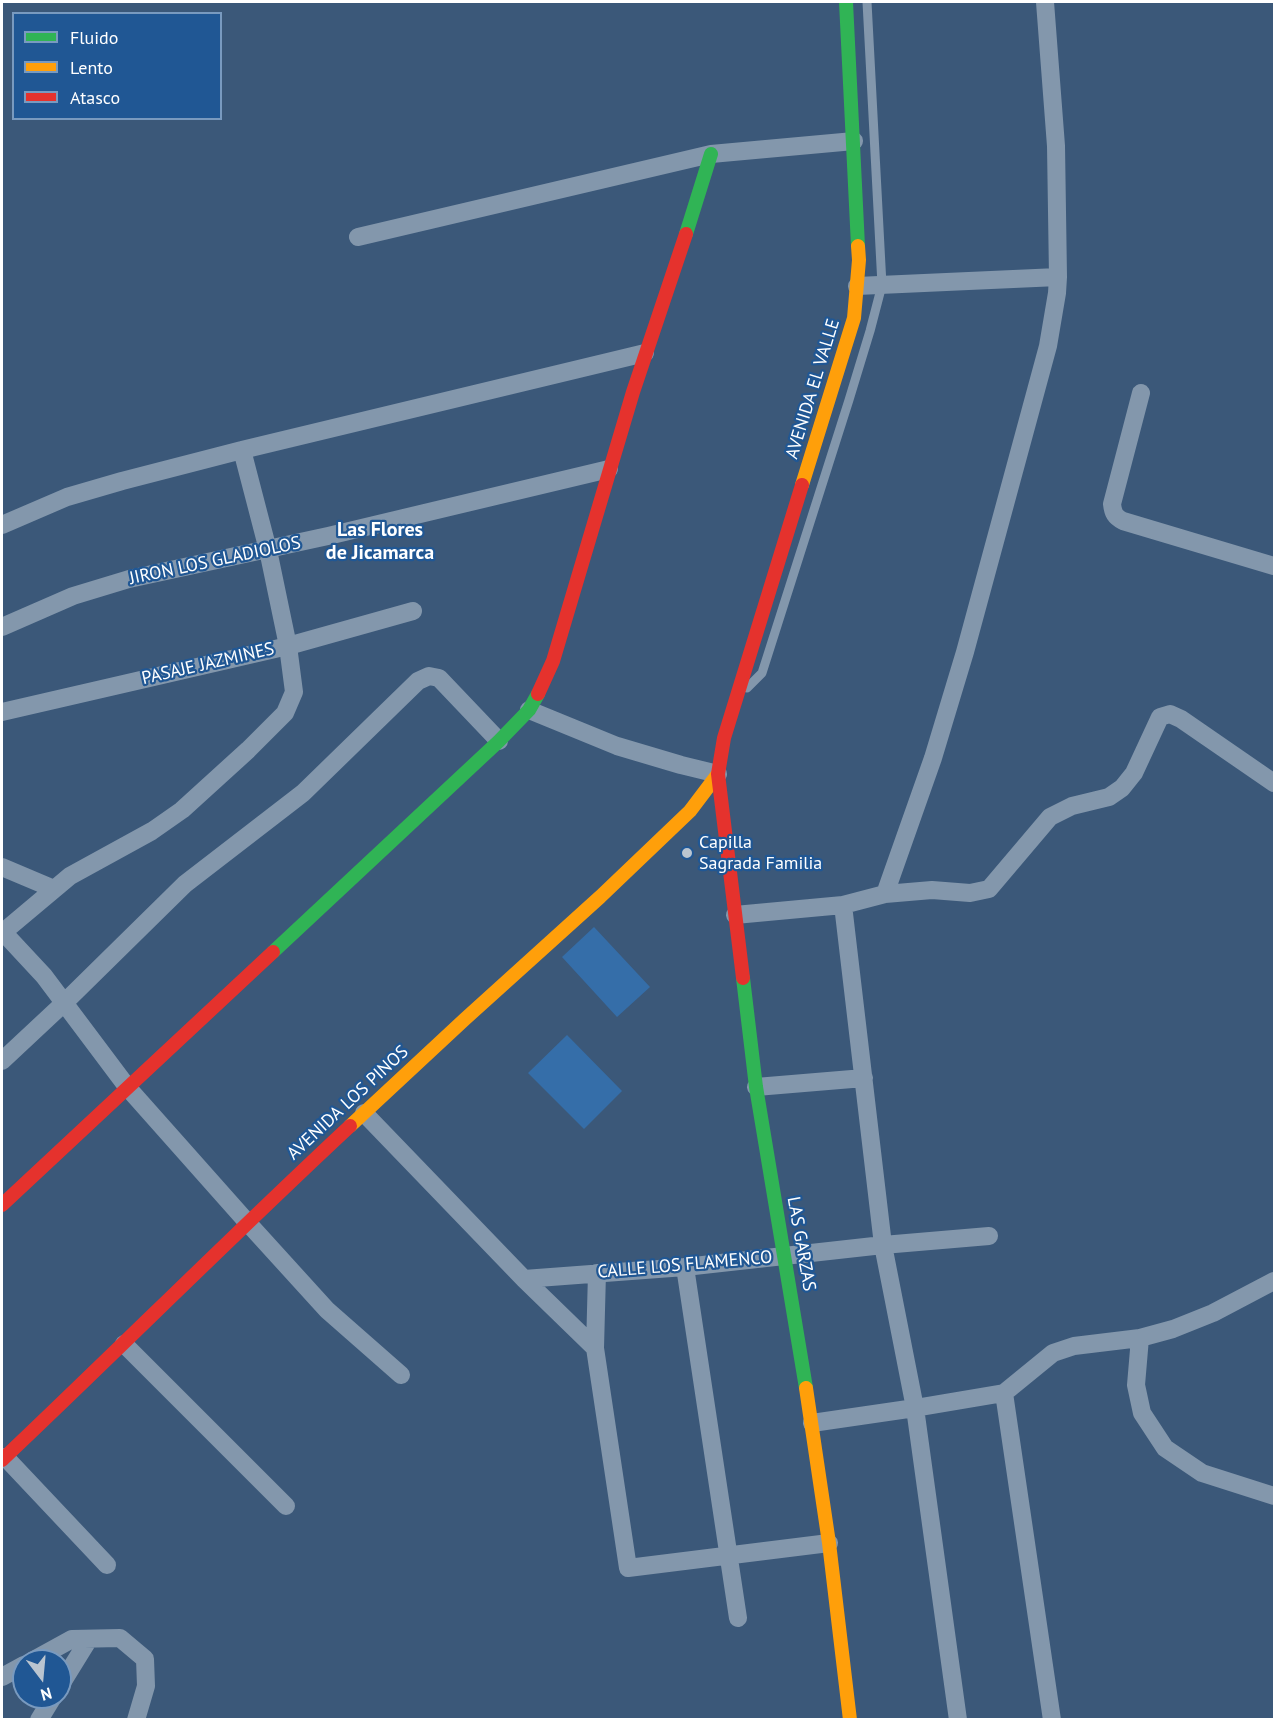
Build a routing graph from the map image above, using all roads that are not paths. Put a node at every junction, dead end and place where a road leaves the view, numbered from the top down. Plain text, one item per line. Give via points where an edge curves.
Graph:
1 (846, 2) edge
2 (867, 2) edge
3 (1045, 2) edge
4 (854, 141) junction
5 (711, 154) junction
6 (358, 237) dead end
7 (1058, 277) junction
8 (882, 285) junction
9 (857, 286) junction
10 (645, 353) junction
11 (1142, 393) dead end
12 (242, 450) junction
13 (609, 469) junction
14 (2, 525) edge
15 (268, 549) junction
16 (1275, 566) edge
17 (412, 611) dead end
18 (2, 627) edge
19 (288, 646) junction
20 (736, 698) junction
21 (530, 710) junction
22 (2, 712) edge
23 (499, 741) junction
24 (718, 774) junction
25 (1275, 783) edge
26 (2, 867) edge
27 (54, 889) junction
28 (885, 894) junction
29 (843, 905) junction
30 (735, 915) junction
31 (2, 932) edge
32 (64, 1003) junction
33 (2, 1061) edge
34 (864, 1078) junction
35 (756, 1087) junction
36 (128, 1088) junction
37 (364, 1113) junction
38 (2, 1205) edge
39 (247, 1222) junction
40 (989, 1236) dead end
41 (883, 1245) junction
42 (785, 1256) junction
43 (685, 1267) junction
44 (597, 1273) junction
45 (525, 1279) junction
46 (1275, 1281) edge
47 (1140, 1338) junction
48 (124, 1344) junction
49 (595, 1348) junction
50 (401, 1375) dead end
51 (1004, 1393) junction
52 (915, 1408) junction
53 (812, 1423) junction
54 (3, 1458) edge
55 (1275, 1496) edge
56 (286, 1506) dead end
57 (829, 1543) junction
58 (728, 1556) junction
59 (106, 1565) dead end
60 (738, 1618) dead end
61 (89, 1639) junction
62 (55, 1649) edge
63 (72, 1667) edge
64 (136, 1719) edge
65 (850, 1719) edge
66 (958, 1719) edge
67 (1052, 1719) edge

1 - 4 street, AVENIDA EL VALLE
2 - 8 lane
3 - 7 street via 1056,146
4 - 5 street
4 - 9 street, AVENIDA EL VALLE
5 - 6 street
5 - 10 street
7 - 8 street
7 - 28 street via 1047,346 965,652
8 - 9 street
8 - 20 lane via 762,673
9 - 20 street, AVENIDA EL VALLE via 854,318
10 - 12 street
10 - 13 street
11 - 16 street via 1112,504 1116,517
12 - 14 street via 67,497
12 - 15 street
13 - 15 street, JIRON LOS GLADIOLOS
13 - 21 street via 553,660
15 - 18 street, JIRON LOS GLADIOLOS via 129,579 73,596
15 - 19 street
17 - 19 street, PASAJE JAZMINES
19 - 22 street, PASAJE JAZMINES
19 - 27 street via 294,692 285,713 182,810
20 - 24 street, AVENIDA EL VALLE
21 - 23 street
21 - 24 street via 617,746
23 - 32 street via 439,678 429,676 418,681 303,793 185,884
23 - 36 street
24 - 30 street, LAS GARZAS
24 - 37 street, AVENIDA LOS PINOS via 690,811
25 - 28 street via 1170,714 1160,717 1134,773 1122,789 1050,817 988,889 969,893 932,890
26 - 27 street
27 - 31 street
28 - 29 street
29 - 30 street
29 - 34 street
30 - 35 street, LAS GARZAS
31 - 32 street
32 - 33 street
32 - 36 street
34 - 35 street
34 - 41 street
35 - 42 street, LAS GARZAS
36 - 38 street
36 - 39 street
37 - 39 street, AVENIDA LOS PINOS
37 - 45 street
39 - 48 street, AVENIDA LOS PINOS
39 - 50 street via 327,1310
40 - 41 street, CALLE LOS FLAMENCO
41 - 42 street, CALLE LOS FLAMENCO
41 - 52 street
42 - 43 street, CALLE LOS FLAMENCO
42 - 53 street, LAS GARZAS
43 - 44 street, CALLE LOS FLAMENCO
43 - 58 street
44 - 45 street, CALLE LOS FLAMENCO
44 - 49 street
45 - 49 street
46 - 47 street via 1213,1313
47 - 51 street via 1074,1346 1053,1353
47 - 55 street via 1136,1385 1142,1413 1165,1448 1202,1473
48 - 54 street, AVENIDA LOS PINOS
48 - 56 street
49 - 58 street via 628,1568
51 - 52 street
51 - 67 street
52 - 53 street
52 - 66 street
53 - 57 street, LAS GARZAS
54 - 59 street
57 - 58 street
57 - 65 street, LAS GARZAS
58 - 60 street
61 - 62 street via 72,1640
61 - 63 street
61 - 64 street via 120,1638 145,1659 146,1686

